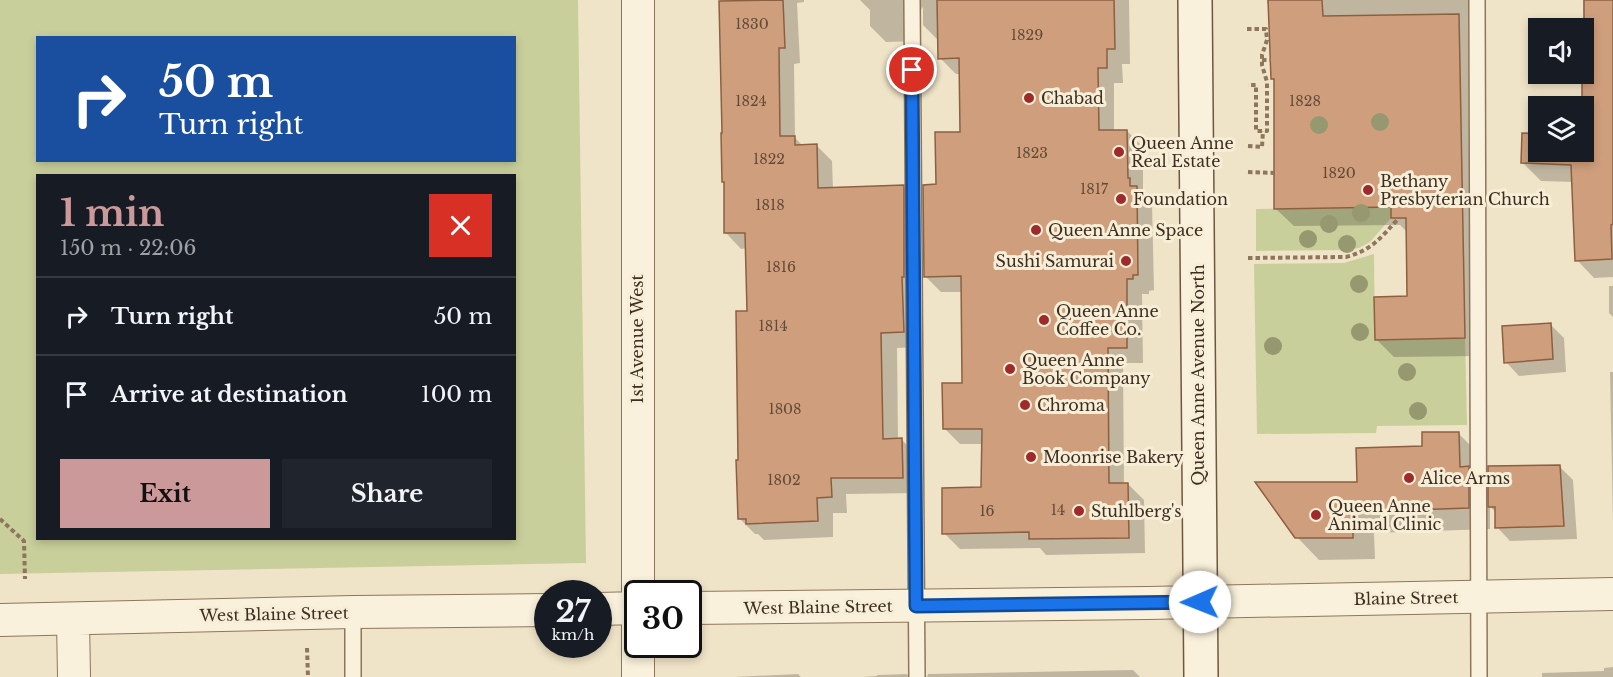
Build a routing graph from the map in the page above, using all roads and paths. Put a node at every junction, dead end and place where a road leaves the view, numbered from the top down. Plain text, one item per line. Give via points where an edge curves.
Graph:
1 (638, 0) edge
2 (912, 0) edge
3 (1195, 0) edge
4 (1477, 0) edge
5 (1247, 29) dead end
6 (1262, 60) junction
7 (1271, 60) dead end
8 (1248, 85) dead end
9 (1263, 131) junction
10 (1248, 146) dead end
11 (1248, 172) dead end
12 (1274, 172) dead end
13 (1399, 218) dead end
14 (1248, 258) dead end
15 (0, 519) edge
16 (25, 579) dead end
17 (637, 580) edge
18 (1613, 594) edge
19 (1478, 597) junction
20 (1200, 602) junction
21 (916, 606) junction
22 (702, 608) edge
23 (534, 610) edge
24 (353, 612) junction
25 (73, 619) junction
26 (0, 620) edge
27 (307, 638) dead end
28 (638, 658) edge
29 (74, 677) edge
30 (308, 677) edge
31 (353, 677) edge
32 (638, 677) edge
33 (917, 677) edge
34 (1201, 677) edge
35 (1479, 677) edge

1 - 17 street, 1st Avenue West
2 - 21 lane
3 - 20 main road, Queen Anne Avenue North
4 - 19 lane
5 - 6 path via 1266,29
6 - 7 path
6 - 9 path via 1267,82 1267,131
8 - 9 path via 1256,85 1256,131
9 - 10 path via 1262,147
11 - 12 path
13 - 14 path via 1360,254
15 - 16 path via 24,541
18 - 19 street, Blaine Street
19 - 20 street, Blaine Street
19 - 35 lane
20 - 21 street, West Blaine Street
20 - 34 main road, Queen Anne Avenue North
21 - 22 street, West Blaine Street
21 - 33 lane
23 - 24 street, West Blaine Street
24 - 25 street, West Blaine Street
24 - 31 lane
25 - 26 street, West Blaine Street
25 - 29 street
27 - 30 path
28 - 32 street, 1st Avenue West

